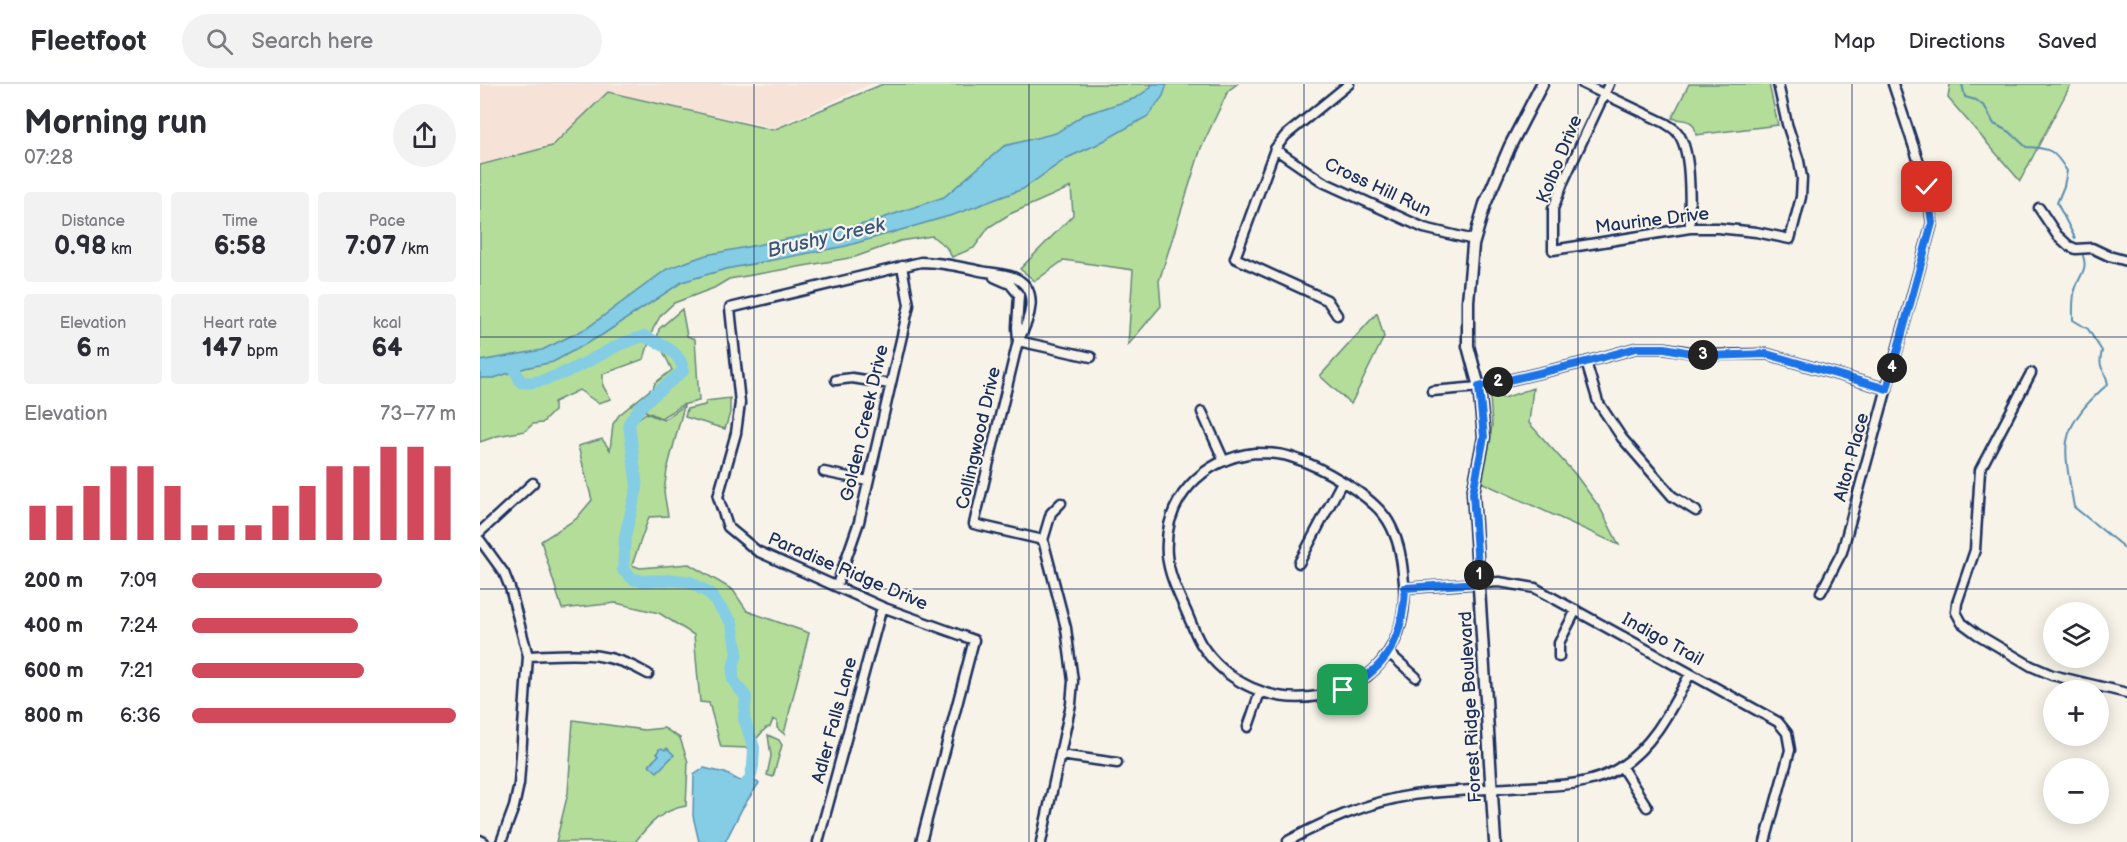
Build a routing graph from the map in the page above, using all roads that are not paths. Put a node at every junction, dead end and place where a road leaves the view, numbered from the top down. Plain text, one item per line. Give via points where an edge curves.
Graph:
1 (1349, 84) edge
2 (1542, 84) edge
3 (1583, 84) edge
4 (1609, 84) edge
5 (1778, 84) edge
6 (1893, 84) edge
7 (1605, 94) junction
8 (1275, 149) junction
9 (2039, 208) dead end
10 (1690, 228) junction
11 (1474, 240) junction
12 (1553, 250) joint
13 (2127, 261) edge
14 (902, 266) junction
15 (730, 308) joint
16 (1337, 315) dead end
17 (1018, 341) junction
18 (1091, 357) dead end
19 (1586, 362) junction
20 (2031, 373) dead end
21 (836, 380) dead end
22 (890, 384) junction
23 (1479, 387) junction
24 (1887, 389) junction
25 (1432, 391) dead end
26 (1202, 412) dead end
27 (1223, 459) junction
28 (824, 472) dead end
29 (868, 481) junction
30 (1342, 482) junction
31 (532, 483) dead end
32 (1061, 502) dead end
33 (1696, 511) dead end
34 (480, 532) edge
35 (480, 540) edge
36 (1043, 540) junction
37 (1299, 563) dead end
38 (1479, 583) junction
39 (837, 585) junction
40 (1405, 588) junction
41 (1821, 592) dead end
42 (882, 607) junction
43 (1576, 610) junction
44 (1389, 653) junction
45 (528, 656) junction
46 (1559, 657) dead end
47 (648, 674) dead end
48 (1690, 674) junction
49 (1416, 676) dead end
50 (1260, 692) junction
51 (2127, 693) edge
52 (1248, 727) dead end
53 (1060, 755) junction
54 (1117, 763) dead end
55 (1621, 766) junction
56 (1491, 789) junction
57 (1647, 807) dead end
58 (1288, 841) edge
59 (501, 842) edge
60 (818, 842) edge
61 (921, 842) edge
62 (1041, 842) edge
63 (1495, 842) edge
64 (1765, 842) edge

1 - 8 street via 1285,136
2 - 11 street, Forest Ridge Boulevard via 1510,146
3 - 7 street
4 - 7 street, Kolbo Drive
5 - 10 street, Maurine Drive via 1802,178 1790,238
6 - 24 street, Alton Place via 1927,187 1932,223
7 - 10 street via 1665,123 1683,142
7 - 12 street, Kolbo Drive via 1553,209
8 - 11 street, Cross Hill Run via 1323,182 1414,224
8 - 16 street via 1235,258 1327,300
9 - 13 street via 2057,236 2069,246 2091,248
10 - 12 street, Maurine Drive
11 - 23 street, Forest Ridge Boulevard via 1468,346
14 - 15 street, Collingwood Drive
14 - 17 street, Collingwood Drive via 940,262 1010,284 1019,295
14 - 22 street, Golden Creek Drive via 909,305
15 - 39 street, Paradise Ridge Drive via 740,403 718,497 728,527 757,550
17 - 18 street
17 - 36 street, Collingwood Drive via 974,524
19 - 23 street
19 - 24 street via 1636,348 1665,348 1706,356 1767,354
19 - 33 street via 1598,402 1622,438 1672,495
20 - 51 street via 1980,470 1975,550 1956,612 1977,634 2042,671
21 - 22 street via 852,378
22 - 29 street, Golden Creek Drive
23 - 25 street
23 - 38 street, Forest Ridge Boulevard via 1484,437 1473,493
24 - 41 street, Alton Place via 1842,552
26 - 27 street
27 - 30 street via 1255,453 1280,454
27 - 50 street via 1199,476 1177,504 1168,532 1167,557 1173,580 1207,653 1232,677
28 - 29 street
29 - 39 street, Golden Creek Drive via 859,522
30 - 37 street
30 - 40 street via 1372,502 1387,520 1401,553
31 - 34 street
32 - 36 street via 1051,513
35 - 45 street via 504,573
36 - 53 street via 1066,628 1073,681
38 - 40 street, Indigo Trail
38 - 43 street, Indigo Trail via 1523,585
38 - 56 street, Forest Ridge Boulevard
39 - 42 street, Paradise Ridge Drive
40 - 44 street via 1403,621
42 - 60 street, Adler Falls Lane
42 - 61 street, Paradise Ridge Drive via 974,640
43 - 46 street via 1558,643
43 - 48 street, Indigo Trail
44 - 49 street
44 - 50 street via 1364,679 1332,693 1296,698
45 - 47 street via 613,657
45 - 59 street via 519,784
48 - 55 street via 1657,732
48 - 64 street, Indigo Trail via 1774,719 1787,733 1789,754
50 - 52 street
53 - 54 street
53 - 62 street
55 - 56 street via 1582,783
55 - 57 street
56 - 58 street via 1429,793 1380,802
56 - 63 street, Forest Ridge Boulevard

